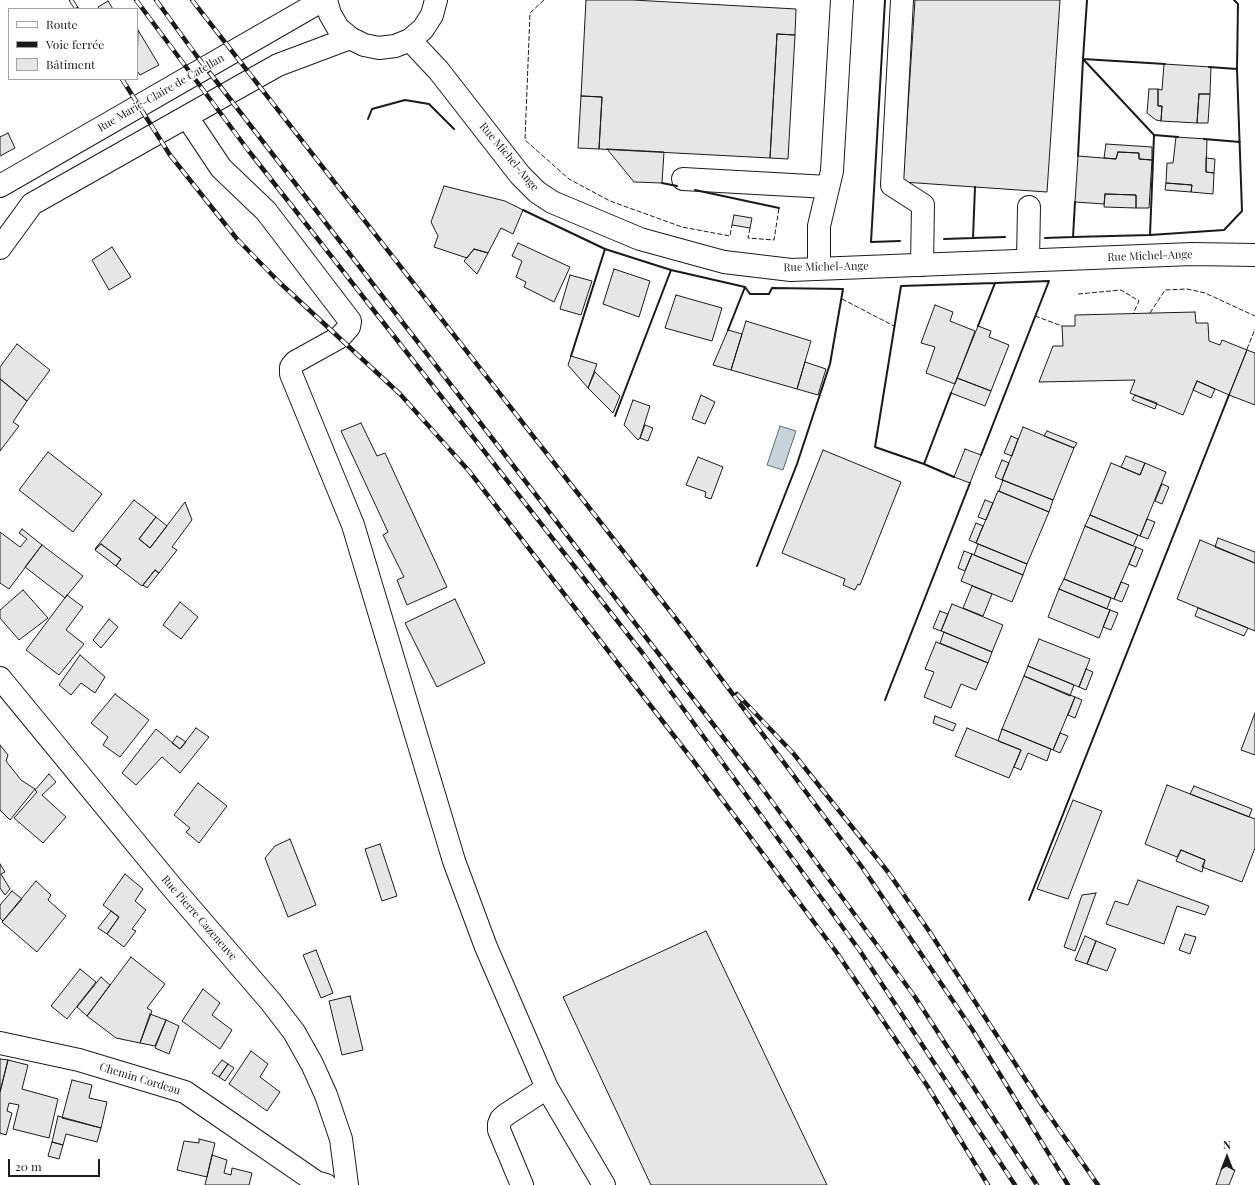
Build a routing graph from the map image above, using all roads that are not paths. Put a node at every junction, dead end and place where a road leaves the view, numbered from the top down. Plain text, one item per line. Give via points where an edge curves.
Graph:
1 (323, 0) edge
2 (326, 0) edge
3 (436, 0) edge
4 (842, 0) edge
5 (902, 0) edge
6 (350, 38) junction
7 (410, 40) junction
8 (187, 116) junction
9 (683, 179) dead end
10 (0, 186) edge
11 (828, 187) junction
12 (1029, 207) dead end
13 (0, 248) edge
14 (1255, 255) edge
15 (1028, 260) junction
16 (922, 264) junction
17 (819, 269) junction
18 (0, 678) edge
19 (0, 1042) edge
20 (547, 1088) junction
21 (326, 1185) edge
22 (347, 1185) edge
23 (522, 1185) edge
24 (604, 1185) edge

1 - 10 street, Rue Marie-Claire de Catellan
2 - 6 street via 338,28
3 - 7 street via 429,20
4 - 11 street via 832,172
5 - 16 street via 892,185 923,205
6 - 7 street via 364,45 379,48 395,46
6 - 8 street via 278,65
7 - 17 street, Rue Michel-Ange via 439,71 520,174 537,192 552,202 640,239 724,262 791,270
8 - 13 street via 32,204
8 - 20 street via 221,168 266,211 350,321 349,327 340,337 295,362 291,367 291,374 353,525 454,860 486,948
9 - 11 street
11 - 17 street via 820,226
12 - 15 street
14 - 15 street, Rue Michel-Ange via 1192,254
15 - 16 street, Rue Michel-Ange
16 - 17 street, Rue Michel-Ange
18 - 22 street, Rue Pierre Cazeneuve via 294,1032 326,1095 341,1139
19 - 21 street, Chemin Cordeau via 79,1060 185,1092 316,1182
20 - 23 street via 507,1114 499,1124 499,1130
20 - 24 street

